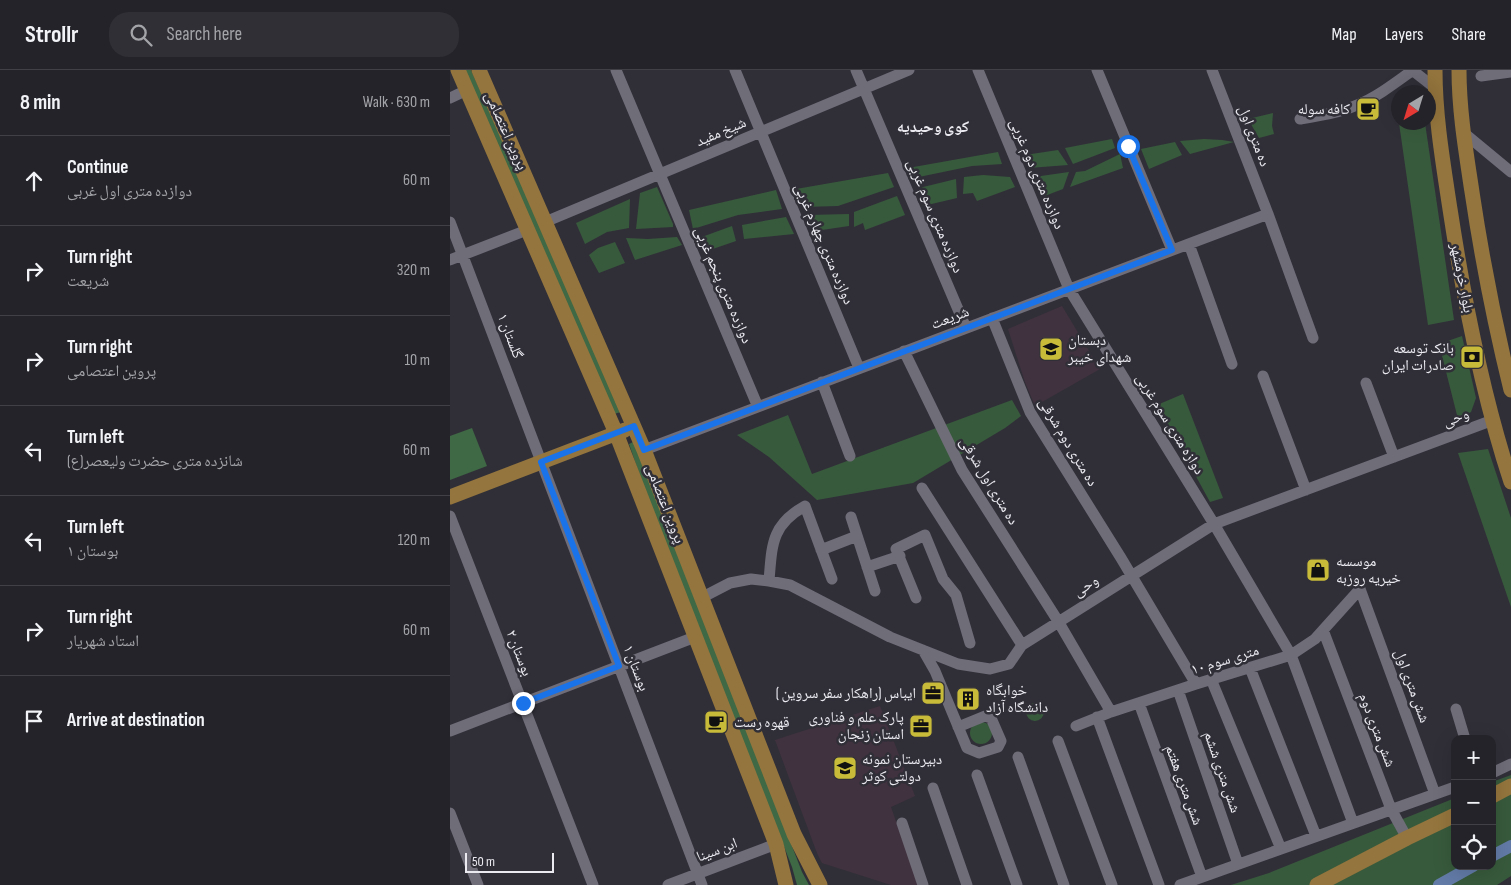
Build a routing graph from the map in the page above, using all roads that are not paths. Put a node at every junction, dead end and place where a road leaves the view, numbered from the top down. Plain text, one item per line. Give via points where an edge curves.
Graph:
1 (458, 70) edge
2 (479, 70) edge
3 (616, 70) edge
4 (735, 70) edge
5 (856, 70) edge
6 (909, 70) edge
7 (978, 70) edge
8 (1097, 70) edge
9 (1212, 70) edge
10 (1412, 70) edge
11 (1434, 70) edge
12 (1459, 70) edge
13 (1511, 72) edge
14 (1482, 76) dead end
15 (1431, 85) edge
16 (1435, 85) edge
17 (864, 89) junction
18 (467, 90) junction
19 (1436, 97) edge
20 (450, 98) edge
21 (1300, 120) dead end
22 (761, 132) junction
23 (1464, 133) junction
24 (1511, 172) edge
25 (660, 174) junction
26 (1268, 214) junction
27 (450, 222) edge
28 (545, 222) junction
29 (528, 230) junction
30 (1189, 244) junction
31 (1172, 250) junction
32 (463, 255) junction
33 (450, 260) edge
34 (1069, 289) junction
35 (992, 318) junction
36 (966, 328) junction
37 (1313, 338) dead end
38 (904, 351) junction
39 (1232, 364) dead end
40 (859, 368) junction
41 (1263, 376) dead end
42 (822, 382) junction
43 (1366, 383) dead end
44 (1511, 390) edge
45 (758, 407) junction
46 (1493, 420) junction
47 (634, 426) junction
48 (616, 433) junction
49 (644, 450) junction
50 (850, 456) dead end
51 (1394, 457) junction
52 (541, 462) junction
53 (1511, 482) edge
54 (922, 488) dead end
55 (1306, 490) junction
56 (450, 496) edge
57 (450, 516) edge
58 (851, 517) dead end
59 (1214, 524) junction
60 (857, 536) junction
61 (821, 550) junction
62 (900, 556) junction
63 (867, 567) junction
64 (1132, 576) junction
65 (832, 579) dead end
66 (769, 581) junction
67 (1360, 589) joint
68 (875, 591) dead end
69 (701, 598) junction
70 (916, 598) dead end
71 (1058, 621) junction
72 (1323, 630) junction
73 (695, 637) junction
74 (970, 643) dead end
75 (1022, 645) junction
76 (923, 650) junction
77 (1291, 655) junction
78 (619, 666) junction
79 (1250, 668) junction
80 (1211, 679) junction
81 (1196, 684) junction
82 (1178, 690) junction
83 (523, 703) junction
84 (1139, 703) junction
85 (1456, 709) dead end
86 (1111, 712) junction
87 (1098, 717) junction
88 (1076, 726) dead end
89 (958, 727) dead end
90 (450, 731) edge
91 (1464, 735) edge
92 (1058, 741) dead end
93 (1018, 756) dead end
94 (1511, 764) edge
95 (1496, 771) edge
96 (977, 775) dead end
97 (1511, 786) edge
98 (933, 788) dead end
99 (1451, 788) edge
100 (1435, 794) junction
101 (1496, 794) edge
102 (1391, 809) junction
103 (450, 813) edge
104 (1451, 817) edge
105 (1353, 823) junction
106 (902, 824) dead end
107 (1316, 836) junction
108 (1407, 838) junction
109 (776, 844) junction
110 (1281, 849) junction
111 (1238, 864) junction
112 (698, 874) junction
113 (1202, 877) junction
114 (478, 885) edge
115 (593, 885) edge
116 (668, 885) edge
117 (702, 885) edge
118 (786, 885) edge
119 (822, 885) edge
120 (923, 885) edge
121 (967, 885) edge
122 (1017, 885) edge
123 (1064, 885) edge
124 (1112, 885) edge
125 (1159, 885) edge
126 (1180, 885) edge
127 (1316, 885) edge

1 - 18 main road, پروین اعتصامی
2 - 28 main road, پروین اعتصامی
3 - 25 street, دوازده متری پنجم غربی
4 - 22 street, دوازده متری چهارم غربی
5 - 17 street, دوازده متری سوم غربی
6 - 17 street, شیخ مفید
7 - 34 street, دوازده متری دوم غربی
8 - 31 street
9 - 26 street, ده متری اول
10 - 15 street
10 - 21 street via 1358,105
11 - 16 main road, بلوار خرمشهر
12 - 23 main road, بلوار خرمشهر
13 - 14 street
17 - 22 street, شیخ مفید
17 - 36 street, دوازده متری سوم غربی
18 - 20 street
18 - 29 main road, پروین اعتصامی
19 - 46 main road, بلوار خرمشهر via 1457,257
22 - 25 street, شیخ مفید
22 - 40 street, دوازده متری چهارم غربی
23 - 24 street
23 - 44 main road, بلوار خرمشهر via 1480,249
25 - 28 street, شیخ مفید
25 - 45 street, دوازده متری پنجم غربی
26 - 30 street, شریعت
26 - 37 street, ده متری اول
27 - 32 street, گلستان ۱
28 - 47 main road, پروین اعتصامی
29 - 32 street
29 - 48 main road, پروین اعتصامی
30 - 31 street, شریعت
30 - 39 street
31 - 34 street, شریعت
32 - 33 street
32 - 52 street, گلستان ۱
34 - 35 street, شریعت
34 - 59 street, دوازه متری سوم غربی
35 - 36 street, شریعت
35 - 64 street, ده متری دوم شرقی via 1030,412
36 - 38 street, شریعت
38 - 40 street, شریعت
38 - 71 street, ده متری اول شرقی via 962,470
40 - 42 street, شریعت
41 - 55 street
42 - 45 street, شریعت
42 - 50 street
43 - 51 street
45 - 49 street, شریعت
46 - 51 street, وحی
46 - 53 main road, بلوار خرمشهر
47 - 48 main road
47 - 49 main road, پروین اعتصامی
48 - 52 main road
48 - 73 main road, پروین اعتصامی
49 - 69 main road, پروین اعتصامی
51 - 55 street, وحی
52 - 56 main road
52 - 78 street, بوستان ۱
54 - 75 street
55 - 59 street, وحی
57 - 83 street, بوستان ۲
58 - 60 street
59 - 64 street, وحی
59 - 77 street, دوازه متری سوم غربی
60 - 61 street
60 - 63 street
61 - 65 street
61 - 66 street via 805,506 782,524 774,538
62 - 63 street
62 - 70 street
62 - 74 street via 896,549 925,535 943,579 956,595
63 - 68 street
64 - 71 street, وحی
64 - 81 street, ده متری دوم شرقی
66 - 69 street, وحی via 751,579 730,583
66 - 76 street, وحی via 790,586 890,637
67 - 72 street, ۱۰ متری سوم
67 - 100 street, شش متری اول
69 - 119 main road, پروین اعتصامی via 794,834
71 - 75 street, وحی
71 - 86 street, ده متری اول شرقی
72 - 77 street, ۱۰ متری سوم
72 - 102 street, شش متری دوم
73 - 78 street
73 - 109 main road, پروین اعتصامی
75 - 76 street, وحی via 1009,664 990,669 958,664
76 - 89 street
77 - 79 street, ۱۰ متری سوم
77 - 105 street, دوازه متری سوم غربی
78 - 83 street
78 - 112 street, بوستان ۱
79 - 80 street, ۱۰ متری سوم
79 - 107 street
80 - 81 street, ۱۰ متری سوم
80 - 110 street
81 - 82 street, ۱۰ متری سوم
82 - 84 street, ۱۰ متری سوم
82 - 111 street, شش متری ششم
83 - 90 street
83 - 115 street, بوستان ۲
84 - 86 street, ۱۰ متری سوم
84 - 113 street, شش متری هفتم
85 - 91 street
86 - 87 street, ۱۰ متری سوم
87 - 88 street, ۱۰ متری سوم
87 - 125 street
92 - 124 street
93 - 123 street
94 - 95 street
96 - 122 street
97 - 101 main road
98 - 121 street
99 - 100 street
100 - 102 street
102 - 105 street
102 - 108 street, شش متری دوم
103 - 114 street
104 - 108 main road
105 - 107 street
106 - 120 street
107 - 110 street
108 - 127 main road
109 - 112 street, ابن سینا
109 - 118 main road, پروین اعتصامی
110 - 111 street
111 - 113 street
112 - 116 street, ابن سینا
112 - 117 street, بوستان ۱
113 - 126 street

